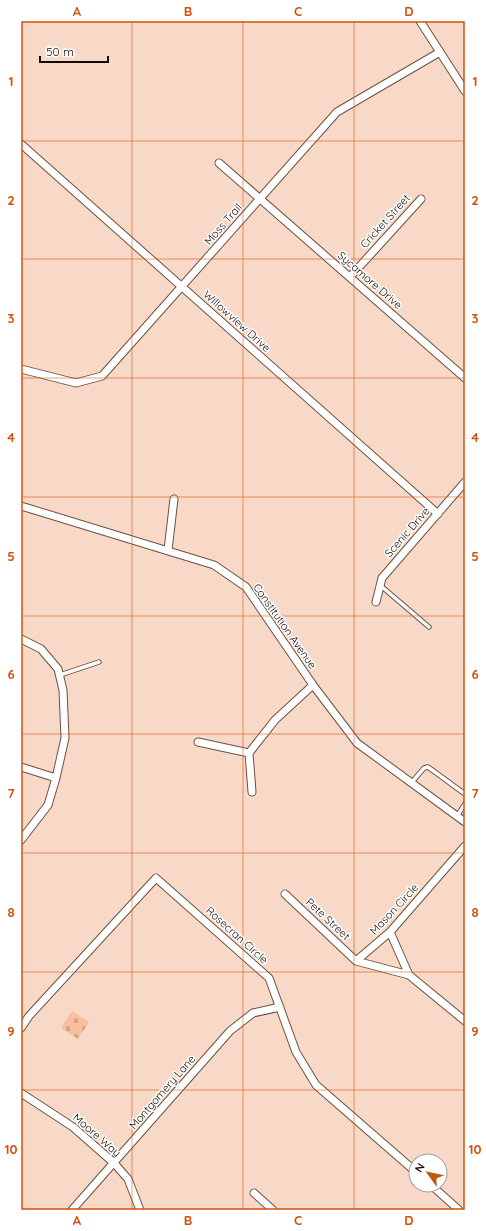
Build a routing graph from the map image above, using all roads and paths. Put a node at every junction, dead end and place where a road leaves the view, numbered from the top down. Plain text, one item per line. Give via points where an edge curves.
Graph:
1 (420, 21) edge
2 (440, 52) junction
3 (465, 91) edge
4 (21, 144) edge
5 (219, 163) dead end
6 (260, 198) junction
7 (421, 199) dead end
8 (350, 277) junction
9 (183, 287) junction
10 (21, 369) edge
11 (465, 378) edge
12 (465, 482) edge
13 (174, 499) dead end
14 (21, 506) edge
15 (438, 514) junction
16 (168, 550) junction
17 (380, 585) junction
18 (376, 602) dead end
19 (429, 627) dead end
20 (21, 639) edge
21 (99, 662) dead end
22 (60, 675) junction
23 (313, 685) junction
24 (198, 742) dead end
25 (249, 753) junction
26 (21, 767) edge
27 (56, 778) junction
28 (411, 783) junction
29 (252, 792) dead end
30 (465, 794) edge
31 (465, 804) edge
32 (457, 816) junction
33 (465, 822) edge
34 (21, 840) edge
35 (465, 846) edge
36 (285, 894) dead end
37 (390, 932) junction
38 (356, 961) junction
39 (409, 975) junction
40 (280, 1007) junction
41 (465, 1021) edge
42 (21, 1028) edge
43 (21, 1093) edge
44 (114, 1163) junction
45 (408, 1165) edge
46 (254, 1193) dead end
47 (440, 1193) edge
48 (72, 1210) edge
49 (140, 1210) edge
50 (273, 1210) edge
51 (459, 1210) edge

1 - 2 street
2 - 3 street
2 - 6 street, Moss Trail via 337,112
4 - 9 street, Willowview Drive
5 - 6 street, Sycamore Drive
6 - 8 street, Sycamore Drive
6 - 9 street, Moss Trail
7 - 8 street, Cricket Street
8 - 11 street, Sycamore Drive
9 - 10 street, Moss Trail via 102,376 76,383
9 - 15 street, Willowview Drive
12 - 15 street, Scenic Drive
13 - 16 street
14 - 16 street, Constitution Avenue
15 - 17 street, Scenic Drive via 382,578
16 - 23 street, Constitution Avenue via 214,565 246,587
17 - 18 street, Scenic Drive
17 - 19 lane
20 - 22 street via 41,649
21 - 22 lane
22 - 27 street via 65,738
23 - 25 street via 275,720
23 - 28 street, Constitution Avenue via 357,743
24 - 25 street
25 - 29 street
26 - 27 street
27 - 34 street via 48,805
28 - 30 lane via 424,768 428,768
28 - 32 street, Constitution Avenue
31 - 32 lane
32 - 33 street, Constitution Avenue
35 - 37 street, Mason Circle
36 - 38 street, Pete Street
37 - 38 street, Mason Circle
37 - 39 street
38 - 39 street
39 - 41 street
40 - 42 street, Rosecran Circle via 269,978 156,878 29,1016
40 - 44 street, Montgomery Lane via 252,1013 230,1030
40 - 45 street, Rosecran Circle via 296,1052 316,1085
43 - 44 street, Moore Way via 73,1127
44 - 48 street, Montgomery Lane
44 - 49 street, Moore Way via 128,1179
46 - 50 street
47 - 51 street

